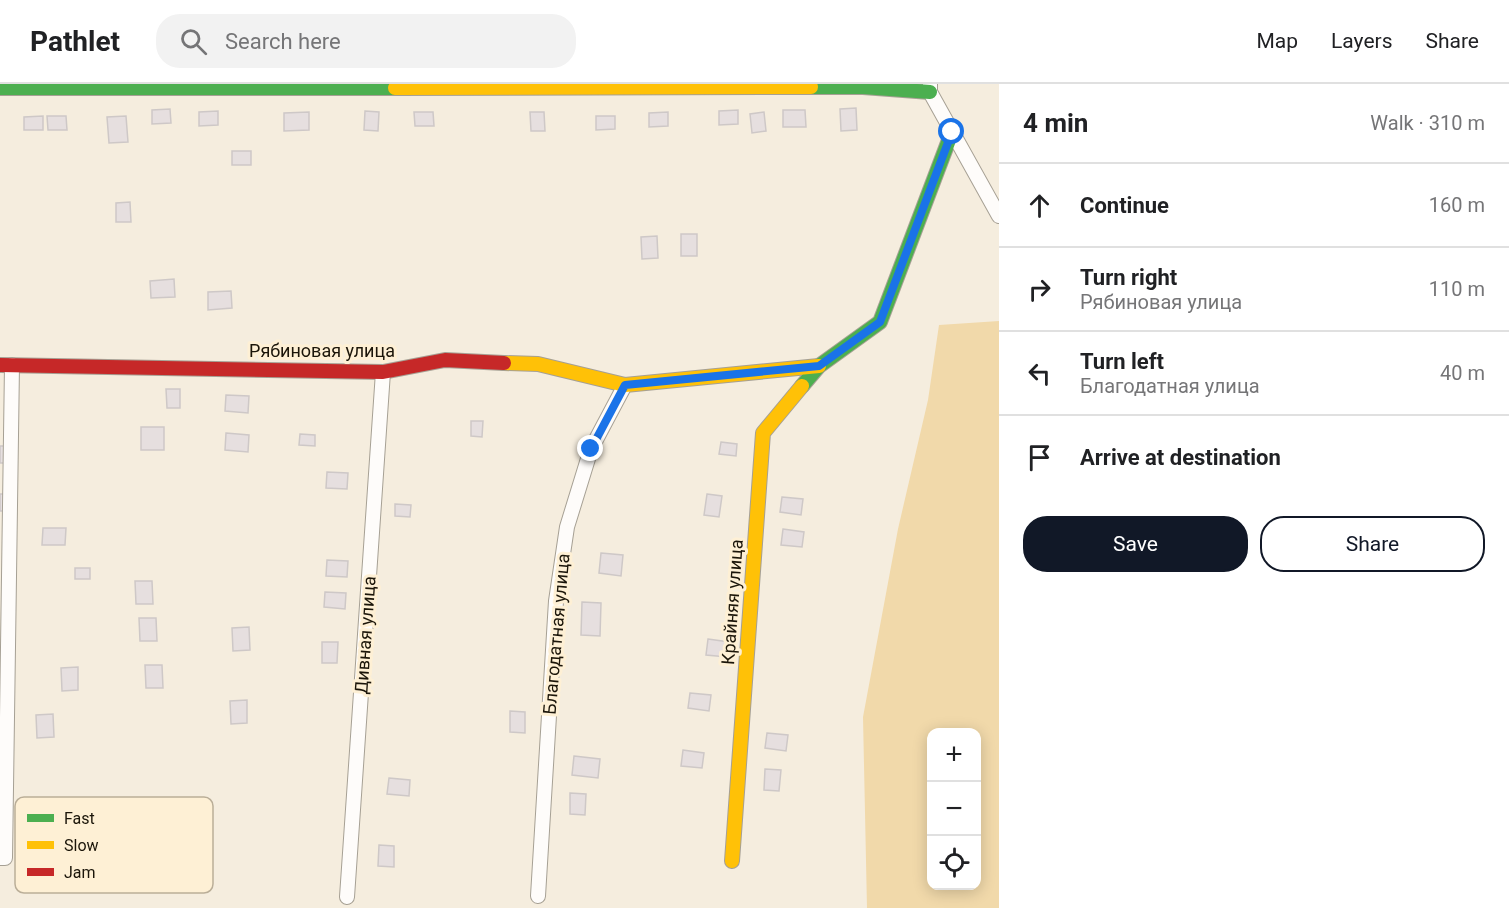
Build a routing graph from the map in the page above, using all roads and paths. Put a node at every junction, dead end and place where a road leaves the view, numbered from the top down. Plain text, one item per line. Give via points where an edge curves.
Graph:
1 (863, 86) edge
2 (0, 88) edge
3 (930, 88) edge
4 (952, 132) junction
5 (999, 216) edge
6 (6, 365) edge
7 (819, 366) junction
8 (383, 372) junction
9 (625, 385) junction
10 (3, 858) edge
11 (732, 861) dead end
12 (538, 896) dead end
13 (347, 897) dead end

1 - 2 street
1 - 3 street
3 - 4 street
4 - 5 street
4 - 7 street, Крайняя улица via 880,322
6 - 8 street, Рябиновая улица
6 - 10 street
7 - 9 street, Рябиновая улица
7 - 11 street, Крайняя улица via 763,433
8 - 9 street, Рябиновая улица via 445,360 538,364
8 - 13 street, Дивная улица
9 - 12 street, Благодатная улица via 591,449 567,526 556,601

